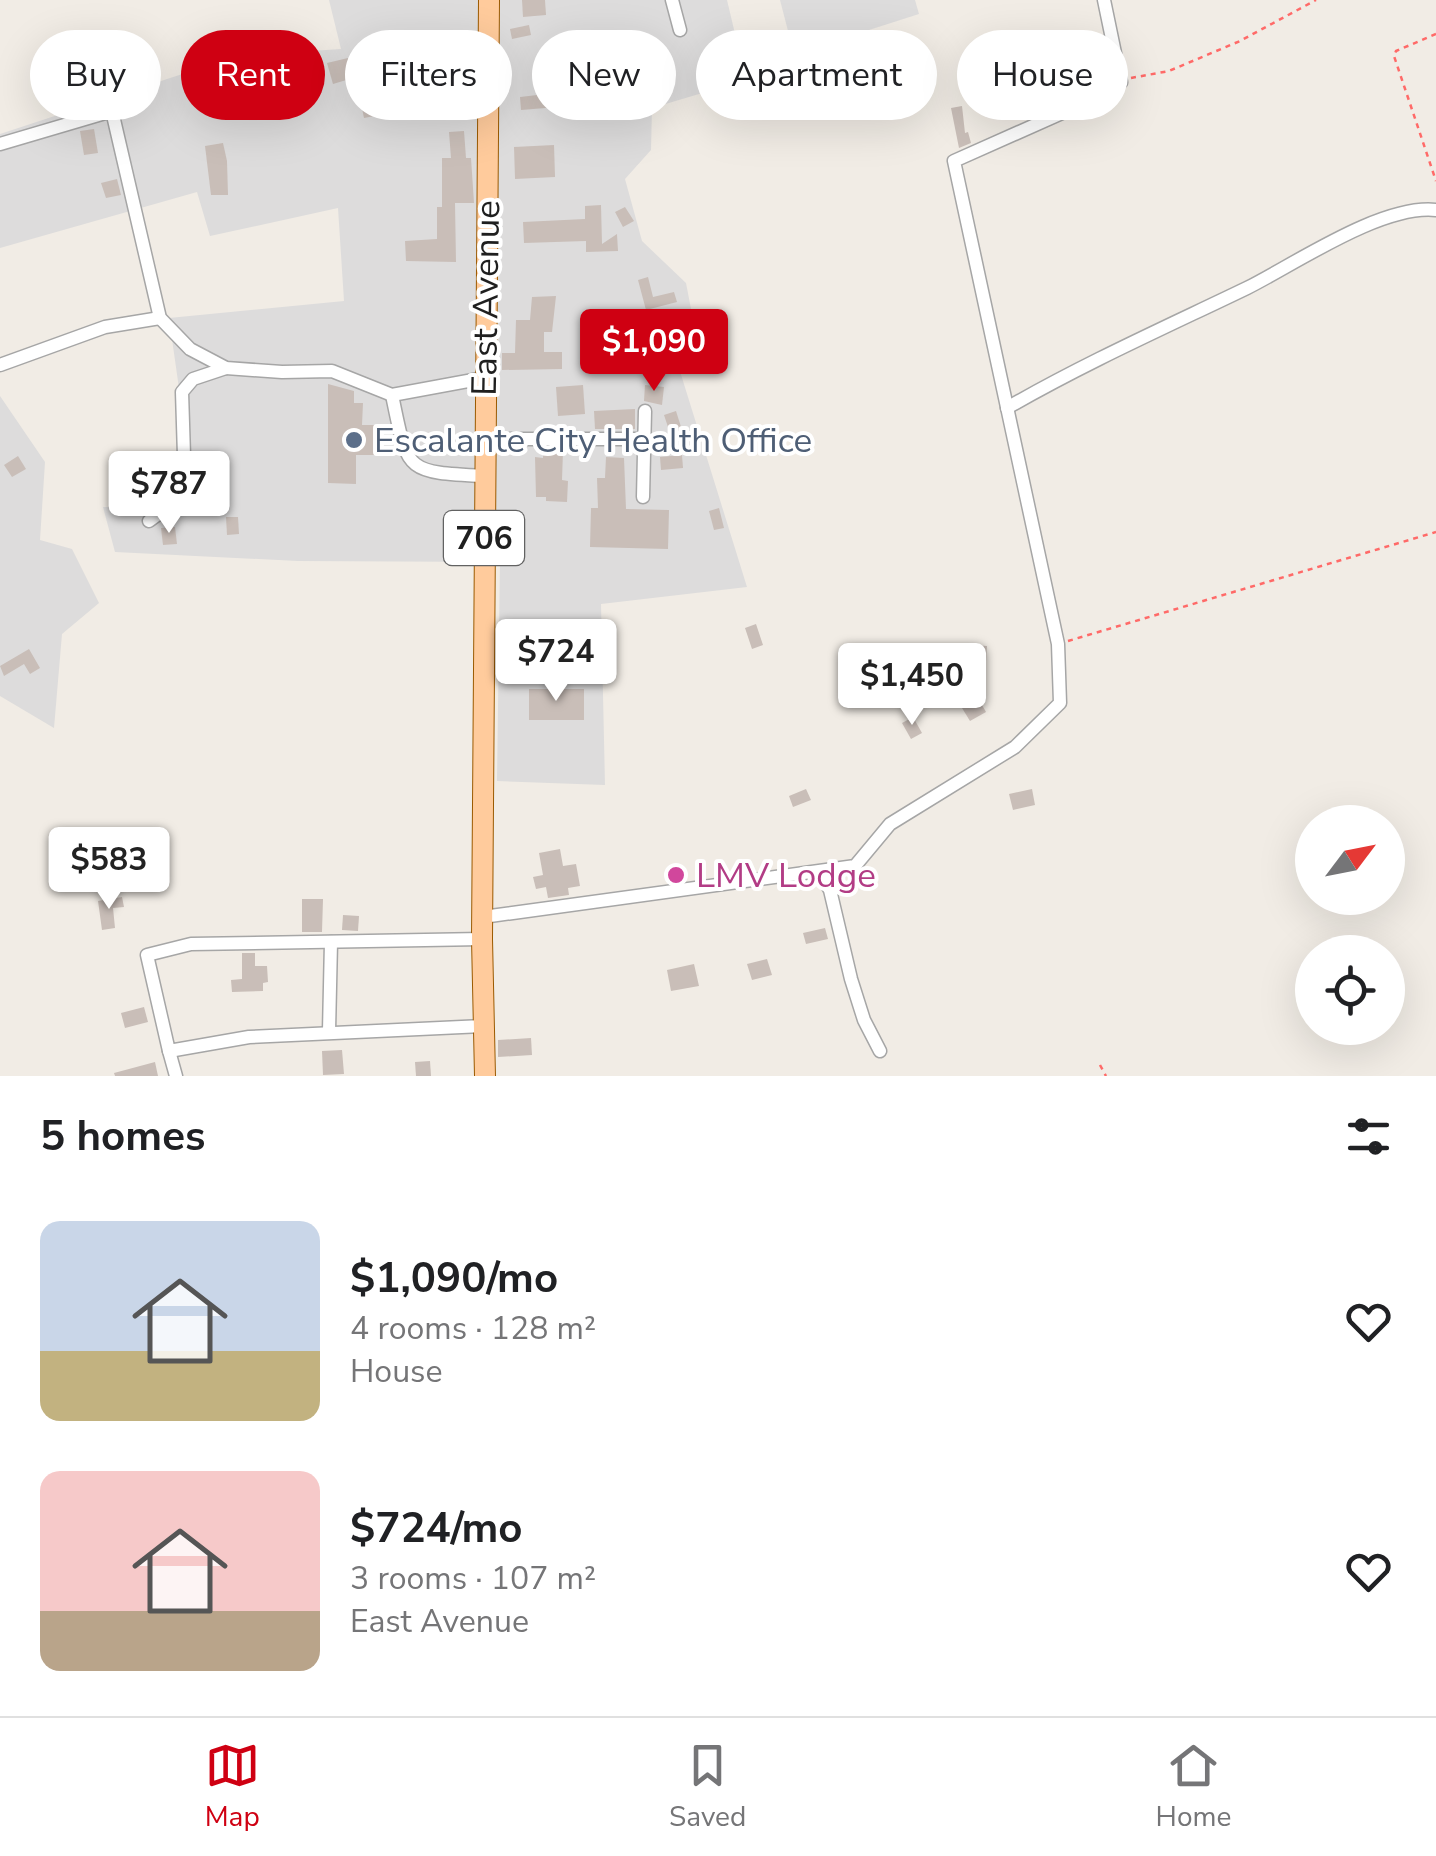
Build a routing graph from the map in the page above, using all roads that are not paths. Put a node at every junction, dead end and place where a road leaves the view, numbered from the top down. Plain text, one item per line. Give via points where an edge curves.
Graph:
1 (489, 0) edge
2 (672, 0) edge
3 (1104, 0) edge
4 (680, 30) dead end
5 (0, 144) edge
6 (1436, 210) edge
7 (160, 318) junction
8 (0, 365) edge
9 (226, 368) junction
10 (484, 378) junction
11 (392, 394) junction
12 (1007, 408) junction
13 (645, 411) dead end
14 (644, 439) junction
15 (484, 440) junction
16 (484, 476) junction
17 (642, 497) dead end
18 (148, 521) dead end
19 (819, 872) junction
20 (483, 917) junction
21 (482, 939) junction
22 (331, 942) junction
23 (483, 1026) junction
24 (329, 1031) junction
25 (169, 1051) junction
26 (880, 1051) dead end
27 (176, 1076) edge
28 (485, 1076) edge

1 - 10 main road, East Avenue / 706
2 - 4 street
3 - 12 street via 1121,82 954,162
5 - 7 street via 112,111
6 - 12 street via 1367,224
7 - 8 street via 105,327
7 - 9 street via 190,349
9 - 11 street via 332,370
9 - 18 street via 193,379 182,392 185,488
10 - 11 street
10 - 15 main road, East Avenue / 706
11 - 16 street via 404,452 414,466 433,474
12 - 19 street via 1058,644 1060,703 1015,747 890,824 855,866
13 - 14 street
14 - 15 street
14 - 17 street
15 - 16 main road, East Avenue / 706
16 - 20 main road, East Avenue / 706
19 - 20 street
19 - 26 street via 830,890 864,1020
20 - 21 main road, East Avenue / 706
21 - 22 street
21 - 23 main road, East Avenue / 706
22 - 24 street
22 - 25 street via 191,944 147,955
23 - 24 street
23 - 28 main road, East Avenue / 706
24 - 25 street
25 - 27 street

